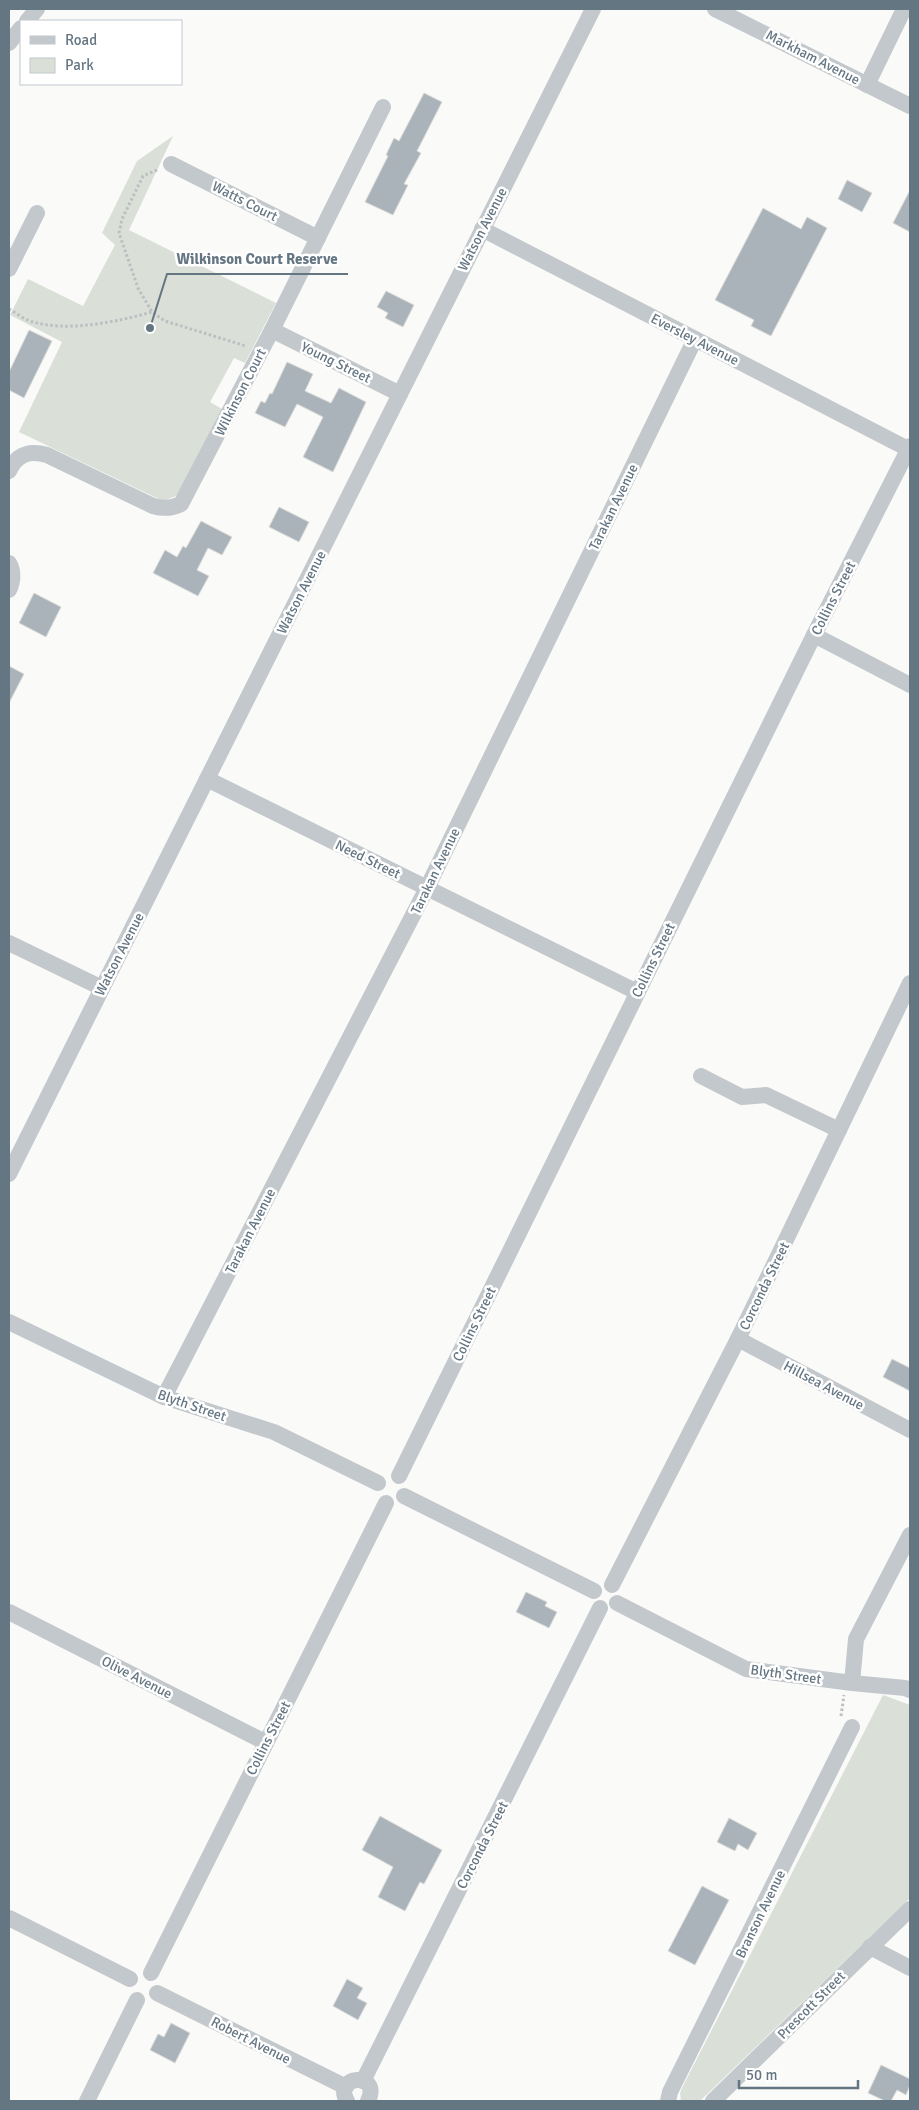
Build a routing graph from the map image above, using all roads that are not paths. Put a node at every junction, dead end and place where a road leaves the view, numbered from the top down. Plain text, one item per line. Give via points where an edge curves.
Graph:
1 (37, 9) edge
2 (592, 9) edge
3 (715, 9) edge
4 (904, 9) edge
5 (28, 20) edge
6 (20, 29) edge
7 (9, 43) edge
8 (867, 85) junction
9 (910, 106) edge
10 (383, 107) dead end
11 (172, 164) road end
12 (37, 213) dead end
13 (482, 229) junction
14 (318, 238) junction
15 (9, 269) edge
16 (272, 330) junction
17 (695, 339) junction
18 (400, 394) junction
19 (910, 448) edge
20 (9, 471) edge
21 (9, 563) edge
22 (9, 590) edge
23 (814, 635) junction
24 (910, 685) edge
25 (206, 780) junction
26 (427, 888) junction
27 (9, 943) edge
28 (910, 983) edge
29 (102, 988) junction
30 (638, 992) junction
31 (702, 1076) dead end
32 (839, 1130) junction
33 (9, 1174) edge
34 (9, 1322) edge
35 (738, 1340) junction
36 (164, 1397) junction
37 (910, 1430) edge
38 (399, 1476) junction
39 (378, 1482) junction
40 (404, 1496) junction
41 (386, 1503) junction
42 (910, 1535) edge
43 (612, 1585) junction
44 (594, 1591) junction
45 (618, 1603) junction
46 (600, 1608) junction
47 (9, 1612) edge
48 (849, 1683) junction
49 (910, 1690) edge
50 (850, 1730) road end
51 (265, 1742) junction
52 (910, 1909) edge
53 (9, 1918) edge
54 (870, 1948) junction
55 (910, 1968) edge
56 (151, 1973) junction
57 (130, 1979) junction
58 (157, 1993) junction
59 (137, 2000) junction
60 (363, 2081) junction
61 (346, 2094) edge
62 (87, 2101) edge
63 (370, 2101) edge
64 (668, 2101) edge
65 (714, 2101) edge

1 - 5 street
2 - 13 street, Watson Avenue
3 - 8 street, Markham Avenue
4 - 8 street
6 - 7 street
8 - 9 street, Markham Avenue
10 - 14 street, Wilkinson Court
11 - 14 street, Watts Court
12 - 15 street
13 - 17 street, Eversley Avenue
13 - 18 street, Watson Avenue
14 - 16 street, Wilkinson Court
16 - 18 street, Young Street
16 - 20 street, Wilkinson Court via 181,504 162,509 153,506 36,452 24,453
17 - 19 street, Eversley Avenue
17 - 26 street, Tarakan Avenue
18 - 25 street, Watson Avenue
19 - 23 street, Collins Street
21 - 22 street via 13,569
23 - 24 street
23 - 30 street, Collins Street
25 - 26 street, Need Street
25 - 29 street, Watson Avenue
26 - 30 street, Need Street
26 - 36 street, Tarakan Avenue
27 - 29 street
28 - 32 street, Corconda Street
29 - 33 street, Watson Avenue
30 - 38 street, Collins Street
31 - 32 street via 742,1097 766,1095
32 - 35 street, Corconda Street
34 - 36 street, Blyth Street
35 - 37 street, Hillsea Avenue
35 - 43 street, Corconda Street
36 - 39 street, Blyth Street via 274,1432
38 - 39 street via 387,1475
38 - 40 street via 406,1485
39 - 41 street via 377,1495
40 - 41 street via 396,1503
40 - 44 street
41 - 51 street, Collins Street
42 - 48 street via 856,1639
43 - 44 street via 603,1583
43 - 45 street via 618,1591
44 - 46 street via 593,1600
45 - 46 street via 610,1609
45 - 48 street, Blyth Street via 746,1669
46 - 60 street, Corconda Street
47 - 51 street, Olive Avenue
48 - 49 street, Blyth Street
50 - 64 street, Branson Avenue
51 - 56 street, Collins Street
52 - 54 street, Prescott Street
53 - 57 street
54 - 55 street
54 - 65 street, Prescott Street
56 - 57 street via 140,1972
56 - 58 street via 158,1982
57 - 59 street via 130,1992
58 - 59 street via 149,2000
58 - 61 street, Robert Avenue
59 - 62 street
60 - 61 street via 351,2081
60 - 63 street via 371,2091

